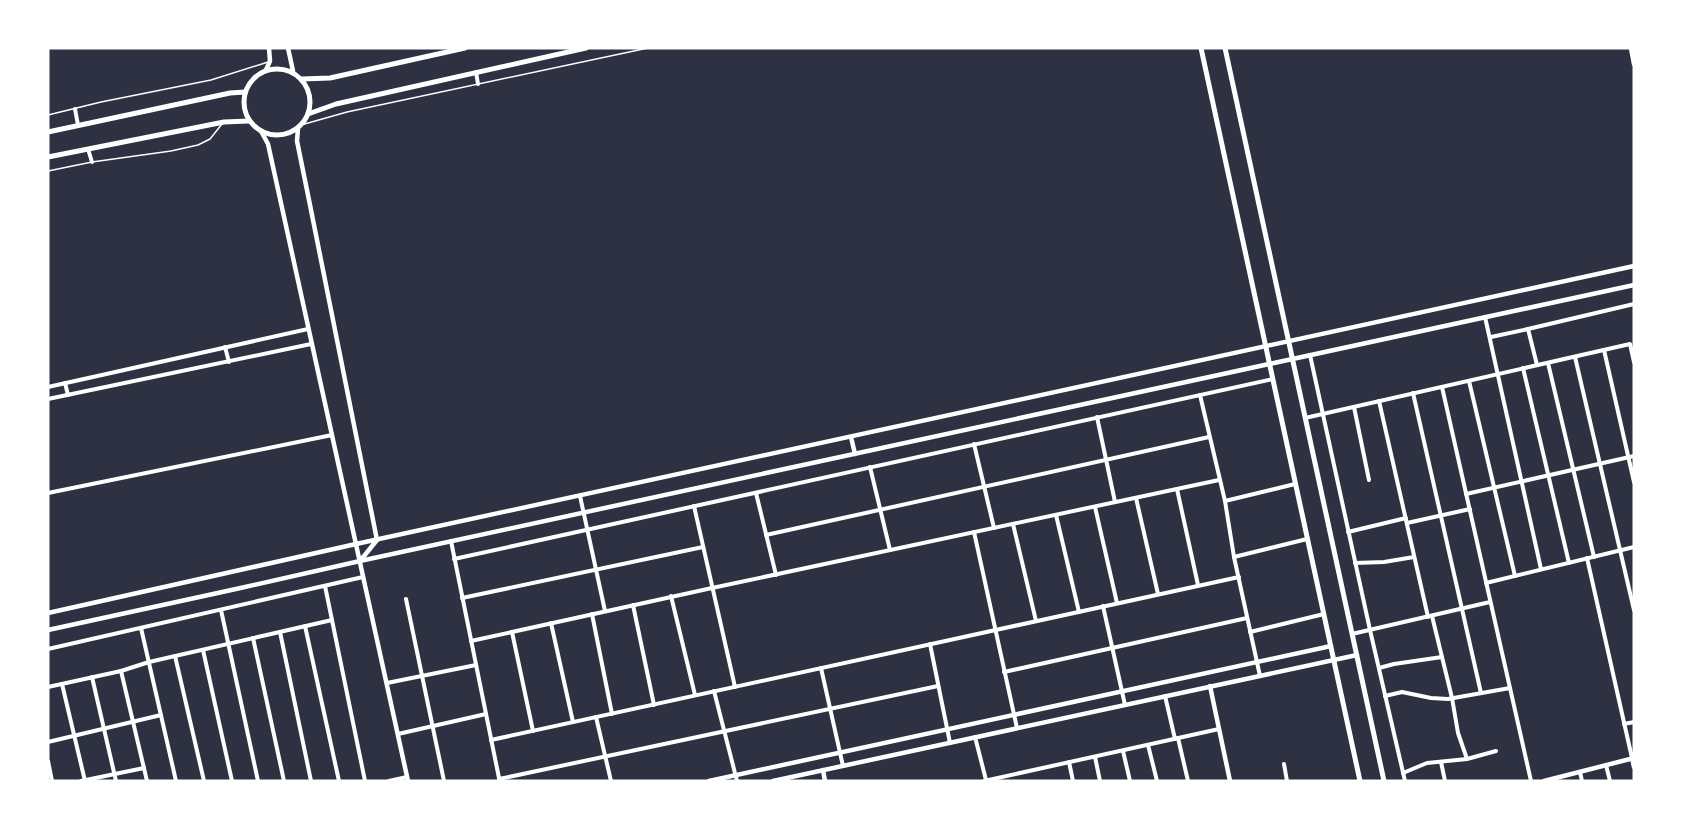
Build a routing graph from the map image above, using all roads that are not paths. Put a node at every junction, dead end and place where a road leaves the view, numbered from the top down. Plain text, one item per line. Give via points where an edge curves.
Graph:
1 (269, 48) edge
2 (288, 48) edge
3 (465, 48) edge
4 (586, 48) edge
5 (648, 48) edge
6 (1201, 48) edge
7 (1225, 48) edge
8 (1631, 48) edge
9 (1633, 57) edge
10 (270, 61) junction
11 (1634, 64) edge
12 (266, 70) junction
13 (292, 71) junction
14 (476, 72) junction
15 (302, 79) junction
16 (478, 84) junction
17 (245, 92) junction
18 (75, 109) junction
19 (308, 114) junction
20 (48, 115) edge
21 (249, 121) junction
22 (224, 122) junction
23 (78, 125) junction
24 (299, 126) junction
25 (261, 131) junction
26 (48, 132) edge
27 (88, 148) junction
28 (48, 157) edge
29 (92, 162) junction
30 (48, 171) edge
31 (1634, 266) edge
32 (1634, 285) edge
33 (1634, 304) edge
34 (1485, 317) junction
35 (1528, 329) junction
36 (308, 330) junction
37 (1491, 338) junction
38 (1289, 341) junction
39 (311, 344) junction
40 (1265, 346) junction
41 (225, 347) junction
42 (1604, 350) junction
43 (1310, 355) junction
44 (1575, 357) junction
45 (1293, 359) junction
46 (229, 362) junction
47 (1634, 362) edge
48 (1548, 363) junction
49 (1269, 364) junction
50 (1537, 365) junction
51 (1523, 368) junction
52 (1499, 374) junction
53 (1273, 379) junction
54 (1469, 381) junction
55 (65, 383) junction
56 (48, 387) edge
57 (1443, 387) junction
58 (1413, 393) junction
59 (1200, 394) junction
60 (68, 395) junction
61 (48, 399) edge
62 (1379, 401) junction
63 (1354, 407) junction
64 (1322, 414) junction
65 (1096, 417) junction
66 (1305, 418) junction
67 (332, 435) junction
68 (851, 437) junction
69 (1209, 437) junction
70 (974, 444) junction
71 (855, 454) junction
72 (1634, 456) edge
73 (1628, 457) junction
74 (1106, 461) junction
75 (1600, 464) junction
76 (870, 467) junction
77 (1573, 470) junction
78 (1548, 476) junction
79 (1220, 480) junction
80 (1369, 480) dead end
81 (1522, 482) junction
82 (1634, 482) edge
83 (1295, 484) junction
84 (985, 488) junction
85 (1494, 488) junction
86 (1177, 489) junction
87 (48, 493) edge
88 (756, 493) junction
89 (1467, 494) junction
90 (580, 496) junction
91 (1136, 498) junction
92 (1225, 501) junction
93 (1114, 502) junction
94 (694, 506) junction
95 (1095, 507) junction
96 (1470, 509) junction
97 (880, 510) junction
98 (584, 512) junction
99 (1056, 515) junction
100 (1440, 516) junction
101 (1406, 521) junction
102 (1013, 524) junction
103 (994, 528) junction
104 (588, 530) junction
105 (974, 532) junction
106 (1348, 532) junction
107 (766, 535) junction
108 (1307, 539) junction
109 (377, 540) junction
110 (451, 541) junction
111 (356, 544) junction
112 (703, 547) junction
113 (1634, 547) edge
114 (890, 550) junction
115 (1620, 551) junction
116 (1234, 557) junction
117 (1414, 557) junction
118 (1594, 557) junction
119 (1587, 558) junction
120 (454, 559) junction
121 (360, 561) junction
122 (1355, 563) junction
123 (1569, 563) junction
124 (1541, 569) junction
125 (596, 570) junction
126 (776, 575) junction
127 (1515, 576) junction
128 (1239, 577) junction
129 (363, 578) junction
130 (1486, 583) junction
131 (325, 586) junction
132 (1198, 586) junction
133 (712, 588) junction
134 (1158, 594) junction
135 (671, 596) junction
136 (462, 598) junction
137 (406, 599) dead end
138 (1491, 602) junction
139 (1118, 603) junction
140 (633, 605) junction
141 (1103, 606) junction
142 (1461, 609) junction
143 (222, 610) junction
144 (1634, 610) edge
145 (605, 611) junction
146 (1079, 612) junction
147 (48, 613) edge
148 (592, 614) junction
149 (1324, 614) junction
150 (1430, 616) junction
151 (1247, 618) junction
152 (332, 620) junction
153 (1036, 621) junction
154 (551, 623) junction
155 (305, 626) junction
156 (141, 628) junction
157 (48, 630) edge
158 (995, 630) junction
159 (1370, 630) junction
160 (280, 632) junction
161 (512, 632) junction
162 (1250, 632) junction
163 (1353, 634) junction
164 (253, 638) junction
165 (471, 641) junction
166 (229, 643) junction
167 (930, 644) junction
168 (1331, 646) junction
169 (1112, 648) junction
170 (48, 649) edge
171 (203, 650) junction
172 (1357, 655) junction
173 (175, 656) junction
174 (1442, 657) junction
175 (1334, 660) junction
176 (149, 662) junction
177 (1257, 662) junction
178 (476, 665) junction
179 (821, 668) junction
180 (1379, 668) junction
181 (122, 671) junction
182 (1004, 672) junction
183 (422, 676) junction
184 (1260, 676) junction
185 (92, 677) junction
186 (387, 683) junction
187 (62, 684) junction
188 (938, 686) junction
189 (1210, 686) junction
190 (48, 687) edge
191 (735, 687) junction
192 (1510, 688) junction
193 (1122, 690) junction
194 (714, 691) junction
195 (1481, 693) junction
196 (695, 695) junction
197 (1165, 696) junction
198 (1385, 696) junction
199 (1452, 698) junction
200 (654, 705) junction
201 (1125, 705) junction
202 (830, 708) junction
203 (486, 714) junction
204 (612, 714) junction
205 (1014, 715) junction
206 (161, 716) junction
207 (596, 717) junction
208 (133, 722) junction
209 (573, 722) junction
210 (1634, 722) edge
211 (1624, 724) junction
212 (432, 726) junction
213 (1017, 728) junction
214 (104, 729) junction
215 (1219, 729) junction
216 (724, 730) junction
217 (947, 730) junction
218 (533, 731) junction
219 (398, 734) junction
220 (74, 736) junction
221 (975, 737) junction
222 (1176, 739) junction
223 (491, 740) junction
224 (48, 742) edge
225 (950, 743) junction
226 (1148, 745) junction
227 (1123, 751) junction
228 (1496, 751) dead end
229 (840, 753) junction
230 (604, 756) junction
231 (1095, 757) junction
232 (1633, 758) edge
233 (1467, 759) junction
234 (48, 761) edge
235 (1069, 762) junction
236 (1441, 762) junction
237 (1284, 764) dead end
238 (1606, 765) junction
239 (843, 766) junction
240 (1634, 767) edge
241 (144, 768) junction
242 (823, 770) junction
243 (1580, 772) junction
244 (1403, 773) junction
245 (114, 774) junction
246 (736, 778) edge
247 (408, 779) edge
248 (500, 780) edge
249 (1552, 780) edge
250 (52, 781) edge
251 (84, 781) edge
252 (116, 781) edge
253 (147, 781) edge
254 (176, 781) edge
255 (204, 781) edge
256 (232, 781) edge
257 (258, 781) edge
258 (284, 781) edge
259 (311, 781) edge
260 (339, 781) edge
261 (365, 781) edge
262 (389, 781) edge
263 (444, 781) edge
264 (611, 781) edge
265 (709, 781) edge
266 (773, 781) edge
267 (825, 781) edge
268 (985, 781) edge
269 (1073, 781) edge
270 (1100, 781) edge
271 (1130, 781) edge
272 (1156, 781) edge
273 (1188, 781) edge
274 (1230, 781) edge
275 (1287, 781) edge
276 (1360, 781) edge
277 (1384, 781) edge
278 (1405, 781) edge
279 (1445, 781) edge
280 (1531, 781) edge
281 (1544, 781) edge
282 (1582, 781) edge
283 (1610, 781) edge

1 - 10 street
2 - 13 street
3 - 15 main road via 330,78
4 - 14 main road
5 - 16 lane
6 - 40 main road
7 - 38 main road
8 - 9 street
9 - 11 street
10 - 12 street
10 - 18 lane via 211,80
12 - 13 main road
12 - 17 main road via 254,78
13 - 15 main road
14 - 16 street
14 - 19 main road
15 - 19 main road via 310,96
16 - 24 lane
17 - 21 main road
17 - 23 main road
18 - 20 lane
18 - 23 street
19 - 24 main road
21 - 22 main road
21 - 25 main road
22 - 27 main road
22 - 29 lane via 210,139 198,145
23 - 26 main road
24 - 25 main road via 280,135
24 - 109 street via 297,141
25 - 36 street via 268,144
27 - 28 main road
27 - 29 street
29 - 30 lane
31 - 38 street
32 - 34 street
33 - 35 street
34 - 37 street
34 - 43 street
35 - 37 street
35 - 50 street
36 - 39 street
36 - 41 street
37 - 52 street
38 - 40 street
38 - 45 main road
39 - 46 street
39 - 67 street
40 - 49 main road
40 - 68 street
41 - 46 street
41 - 55 street
42 - 44 street
42 - 47 street via 1630,344
42 - 73 street
43 - 45 street
43 - 64 street
44 - 48 street
44 - 75 street
45 - 49 street
45 - 66 main road
46 - 60 street
48 - 50 street
48 - 77 street
49 - 53 main road
49 - 71 street
50 - 51 street
51 - 52 street
51 - 78 street
52 - 54 street
52 - 81 street
53 - 59 street
53 - 83 main road
54 - 57 street
54 - 85 street
55 - 56 street
55 - 60 street
57 - 58 street
57 - 89 street
58 - 62 street
58 - 100 street
59 - 65 street
59 - 69 street
60 - 61 street
62 - 63 street
62 - 101 street
63 - 64 street
63 - 80 street
64 - 66 street
64 - 106 street
65 - 70 street
65 - 74 street
66 - 163 main road
67 - 87 street
67 - 111 street
68 - 71 street
68 - 90 street
69 - 74 street
69 - 79 street
70 - 76 street
70 - 84 street
71 - 98 street
72 - 73 street
73 - 75 street
73 - 82 street
74 - 84 street
74 - 93 street
75 - 77 street
75 - 115 street
76 - 88 street
76 - 97 street
77 - 78 street
77 - 118 street
78 - 81 street
78 - 123 street
79 - 86 street
79 - 92 street
81 - 85 street
81 - 124 street
83 - 92 street
83 - 108 main road
84 - 97 street
84 - 103 street
85 - 89 street
85 - 127 street
86 - 91 street
86 - 132 street
88 - 94 street
88 - 107 street
89 - 96 street
90 - 98 street
90 - 109 street
91 - 93 street
91 - 134 street
92 - 116 street
93 - 95 street
94 - 104 street
94 - 112 street
95 - 99 street
95 - 139 street
96 - 100 street
96 - 130 street
97 - 107 street
97 - 114 street
98 - 104 street
98 - 110 street
99 - 102 street
99 - 146 street
100 - 101 street
100 - 142 street
101 - 106 street
101 - 117 street
102 - 103 street
102 - 153 street
103 - 105 street
104 - 120 street
104 - 125 street
105 - 114 street
105 - 158 street
106 - 122 street
107 - 126 street
108 - 116 street
108 - 149 main road
109 - 111 street
109 - 121 street
110 - 120 street
110 - 121 street
111 - 121 street
111 - 147 street
112 - 125 street
112 - 133 street
113 - 115 street
114 - 126 street
115 - 118 street
115 - 144 street
116 - 128 street
117 - 122 street
117 - 150 street
118 - 119 street
119 - 123 street
119 - 211 street
120 - 136 street
121 - 129 street
121 - 157 street
122 - 159 street
123 - 124 street
124 - 127 street
125 - 136 street
125 - 145 street
126 - 133 street
127 - 130 street
128 - 132 street
128 - 151 street
129 - 131 street
129 - 186 street
130 - 138 street
131 - 143 street
131 - 152 street
132 - 134 street
133 - 135 street
133 - 191 street
134 - 139 street
135 - 140 street
135 - 196 street
136 - 165 street
137 - 183 street
138 - 142 street
138 - 192 street
139 - 141 street
140 - 145 street
140 - 200 street
141 - 146 street
141 - 169 street
142 - 150 street
142 - 195 street
143 - 156 street
143 - 166 street
145 - 148 street
146 - 153 street
148 - 154 street
148 - 204 street
149 - 162 street
149 - 168 main road
150 - 159 street
150 - 174 street
151 - 162 street
151 - 169 street
152 - 155 street
152 - 261 street
153 - 158 street
154 - 161 street
154 - 209 street
155 - 160 street
155 - 260 street
156 - 170 street
156 - 176 street
158 - 167 street
158 - 182 street
159 - 163 street
159 - 180 street
160 - 164 street
160 - 259 street
161 - 165 street
161 - 218 street
162 - 177 street
163 - 172 main road
164 - 166 street
164 - 258 street
165 - 178 street
166 - 171 street
166 - 257 street
167 - 179 street
167 - 188 street
168 - 175 main road
168 - 177 street
169 - 182 street
169 - 193 street
171 - 173 street
171 - 256 street
172 - 175 street
172 - 277 main road
173 - 176 street
173 - 255 street
174 - 180 street
174 - 199 street
175 - 184 street
175 - 276 main road
176 - 181 street
176 - 206 street
177 - 184 street
177 - 193 street
178 - 183 street
178 - 203 street
179 - 191 street
179 - 202 street
180 - 198 street
181 - 185 street
181 - 208 street
182 - 205 street
183 - 186 street
183 - 212 street
184 - 189 street
185 - 187 street
185 - 214 street
186 - 219 street
187 - 190 street
187 - 220 street
188 - 202 street
188 - 217 street
189 - 197 street
189 - 215 street
191 - 194 street
192 - 195 street
192 - 280 street
193 - 201 street
193 - 205 street
194 - 196 street
194 - 216 street
195 - 199 street
196 - 200 street
197 - 201 street
197 - 222 street
198 - 199 street via 1402,692
198 - 244 street
199 - 233 street
200 - 204 street
201 - 213 street
202 - 216 street
202 - 229 street
203 - 212 street
203 - 223 street
204 - 207 street
205 - 213 street
205 - 217 street
206 - 208 street
206 - 254 street
207 - 209 street
207 - 230 street
208 - 214 street
208 - 241 street
209 - 218 street
210 - 211 street
211 - 232 street
212 - 219 street
212 - 263 street
213 - 221 street
214 - 220 street
214 - 245 street
215 - 222 street
215 - 274 street
216 - 230 street
216 - 246 street
217 - 225 street
217 - 229 street
218 - 223 street
219 - 247 street
220 - 224 street
220 - 251 street
221 - 225 street
221 - 268 street
222 - 226 street
222 - 273 street
223 - 248 street
225 - 239 street
226 - 227 street
226 - 272 street
227 - 231 street
227 - 271 street
228 - 233 street
229 - 239 street
229 - 246 street
230 - 248 street
230 - 264 street
231 - 235 street
231 - 270 street
232 - 238 street
232 - 240 street
233 - 236 street
234 - 250 street
235 - 268 street
235 - 269 street
236 - 244 street
236 - 279 street
237 - 275 street
238 - 243 street
238 - 283 street
239 - 242 street
241 - 245 street
241 - 253 street
242 - 266 street
242 - 267 street
243 - 249 street
243 - 282 street
244 - 278 street
245 - 251 street
245 - 252 street
246 - 265 street
247 - 262 street
249 - 281 street

